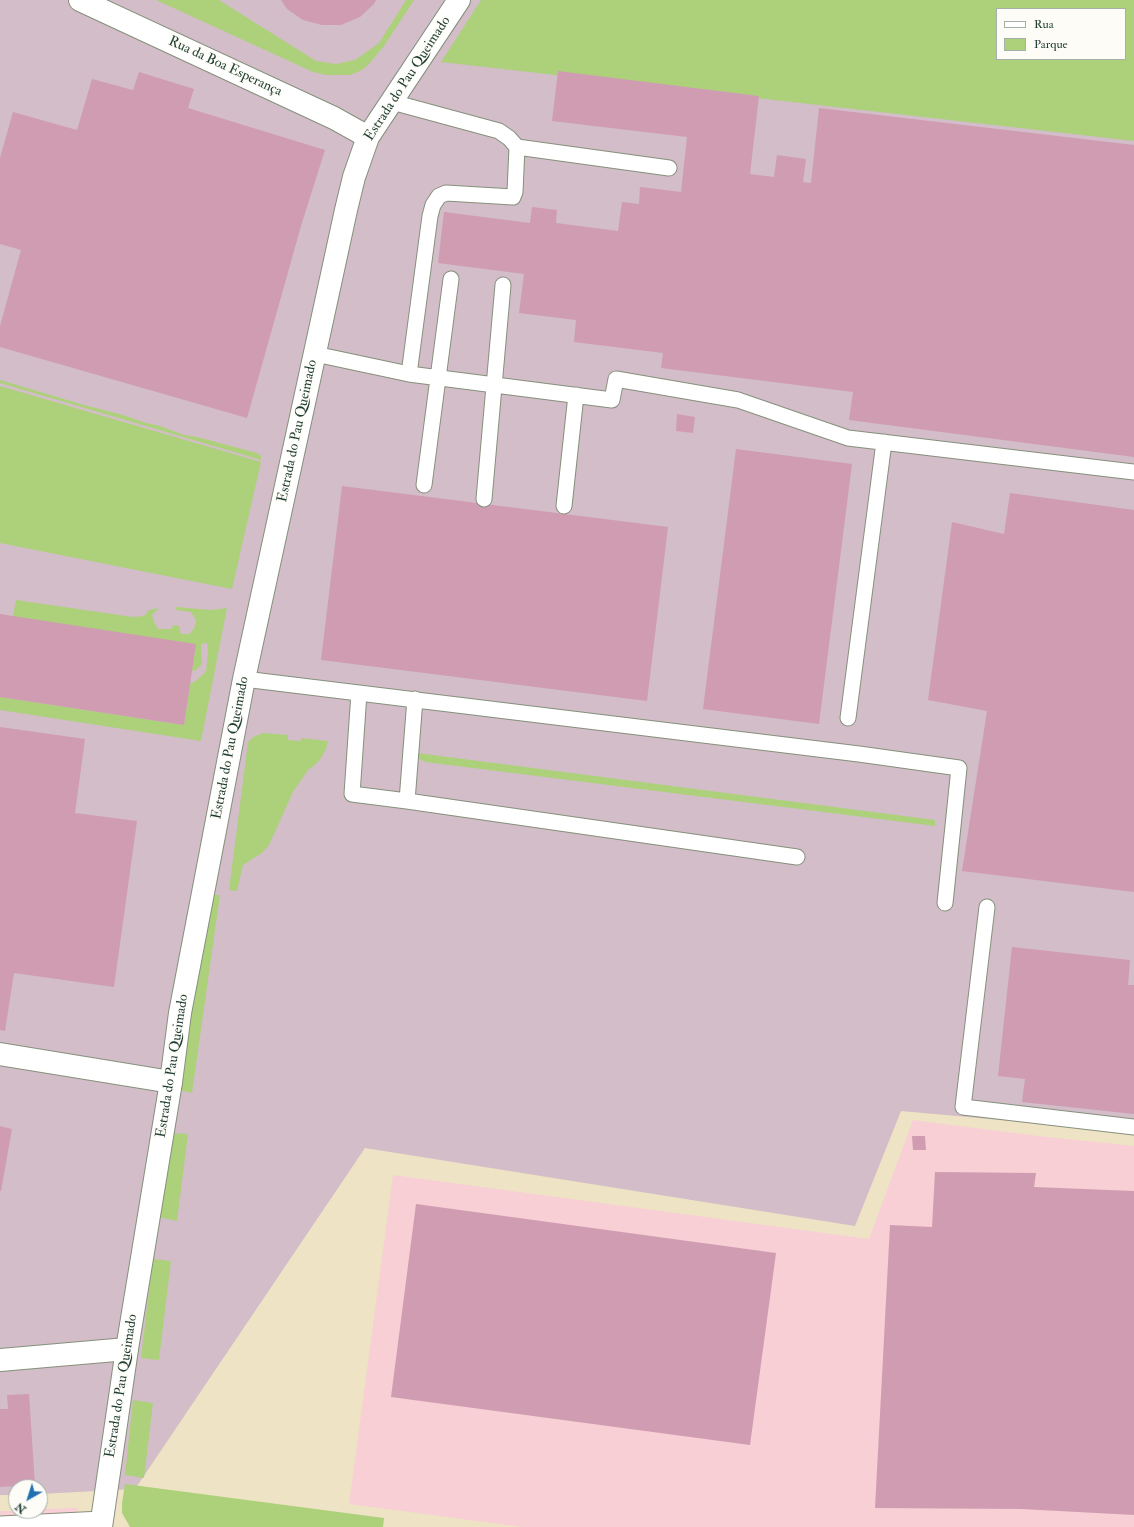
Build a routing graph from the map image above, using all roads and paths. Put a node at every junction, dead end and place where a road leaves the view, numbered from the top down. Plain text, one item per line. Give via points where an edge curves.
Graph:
1 (80, 0) edge
2 (459, 0) edge
3 (392, 102) junction
4 (368, 138) junction
5 (517, 147) junction
6 (669, 168) dead end
7 (451, 279) dead end
8 (503, 285) dead end
9 (315, 354) junction
10 (409, 374) junction
11 (438, 378) junction
12 (494, 385) junction
13 (576, 395) junction
14 (884, 442) junction
15 (1134, 472) edge
16 (424, 485) dead end
17 (484, 499) dead end
18 (564, 506) dead end
19 (244, 679) junction
20 (359, 693) junction
21 (415, 699) junction
22 (848, 718) dead end
23 (406, 801) junction
24 (797, 857) dead end
25 (945, 903) dead end
26 (987, 907) dead end
27 (0, 1054) edge
28 (170, 1082) junction
29 (1134, 1127) edge
30 (127, 1349) junction
31 (0, 1360) edge
32 (101, 1523) edge
33 (0, 1524) edge

1 - 4 street, Rua da Boa Esperança via 334,118
2 - 3 street, Estrada do Pau Queimado
3 - 4 street, Estrada do Pau Queimado
3 - 5 lane via 499,132
4 - 9 street, Estrada do Pau Queimado via 354,177
5 - 6 lane
5 - 10 lane via 513,197 446,193 438,196 433,205
7 - 11 lane
8 - 12 lane
9 - 10 lane
9 - 19 street, Estrada do Pau Queimado
10 - 11 lane
11 - 12 lane
11 - 16 lane
12 - 13 lane
12 - 17 lane
13 - 14 lane via 612,400 616,379 738,400 848,438
13 - 18 lane
14 - 15 lane
14 - 22 lane
19 - 20 lane
19 - 28 street, Estrada do Pau Queimado via 180,1013
20 - 21 lane
20 - 23 lane via 352,794
21 - 23 lane
21 - 25 lane via 959,768
23 - 24 lane
26 - 29 lane via 963,1107
27 - 28 street
28 - 30 street, Estrada do Pau Queimado
30 - 31 street
30 - 32 street, Estrada do Pau Queimado
32 - 33 lane

